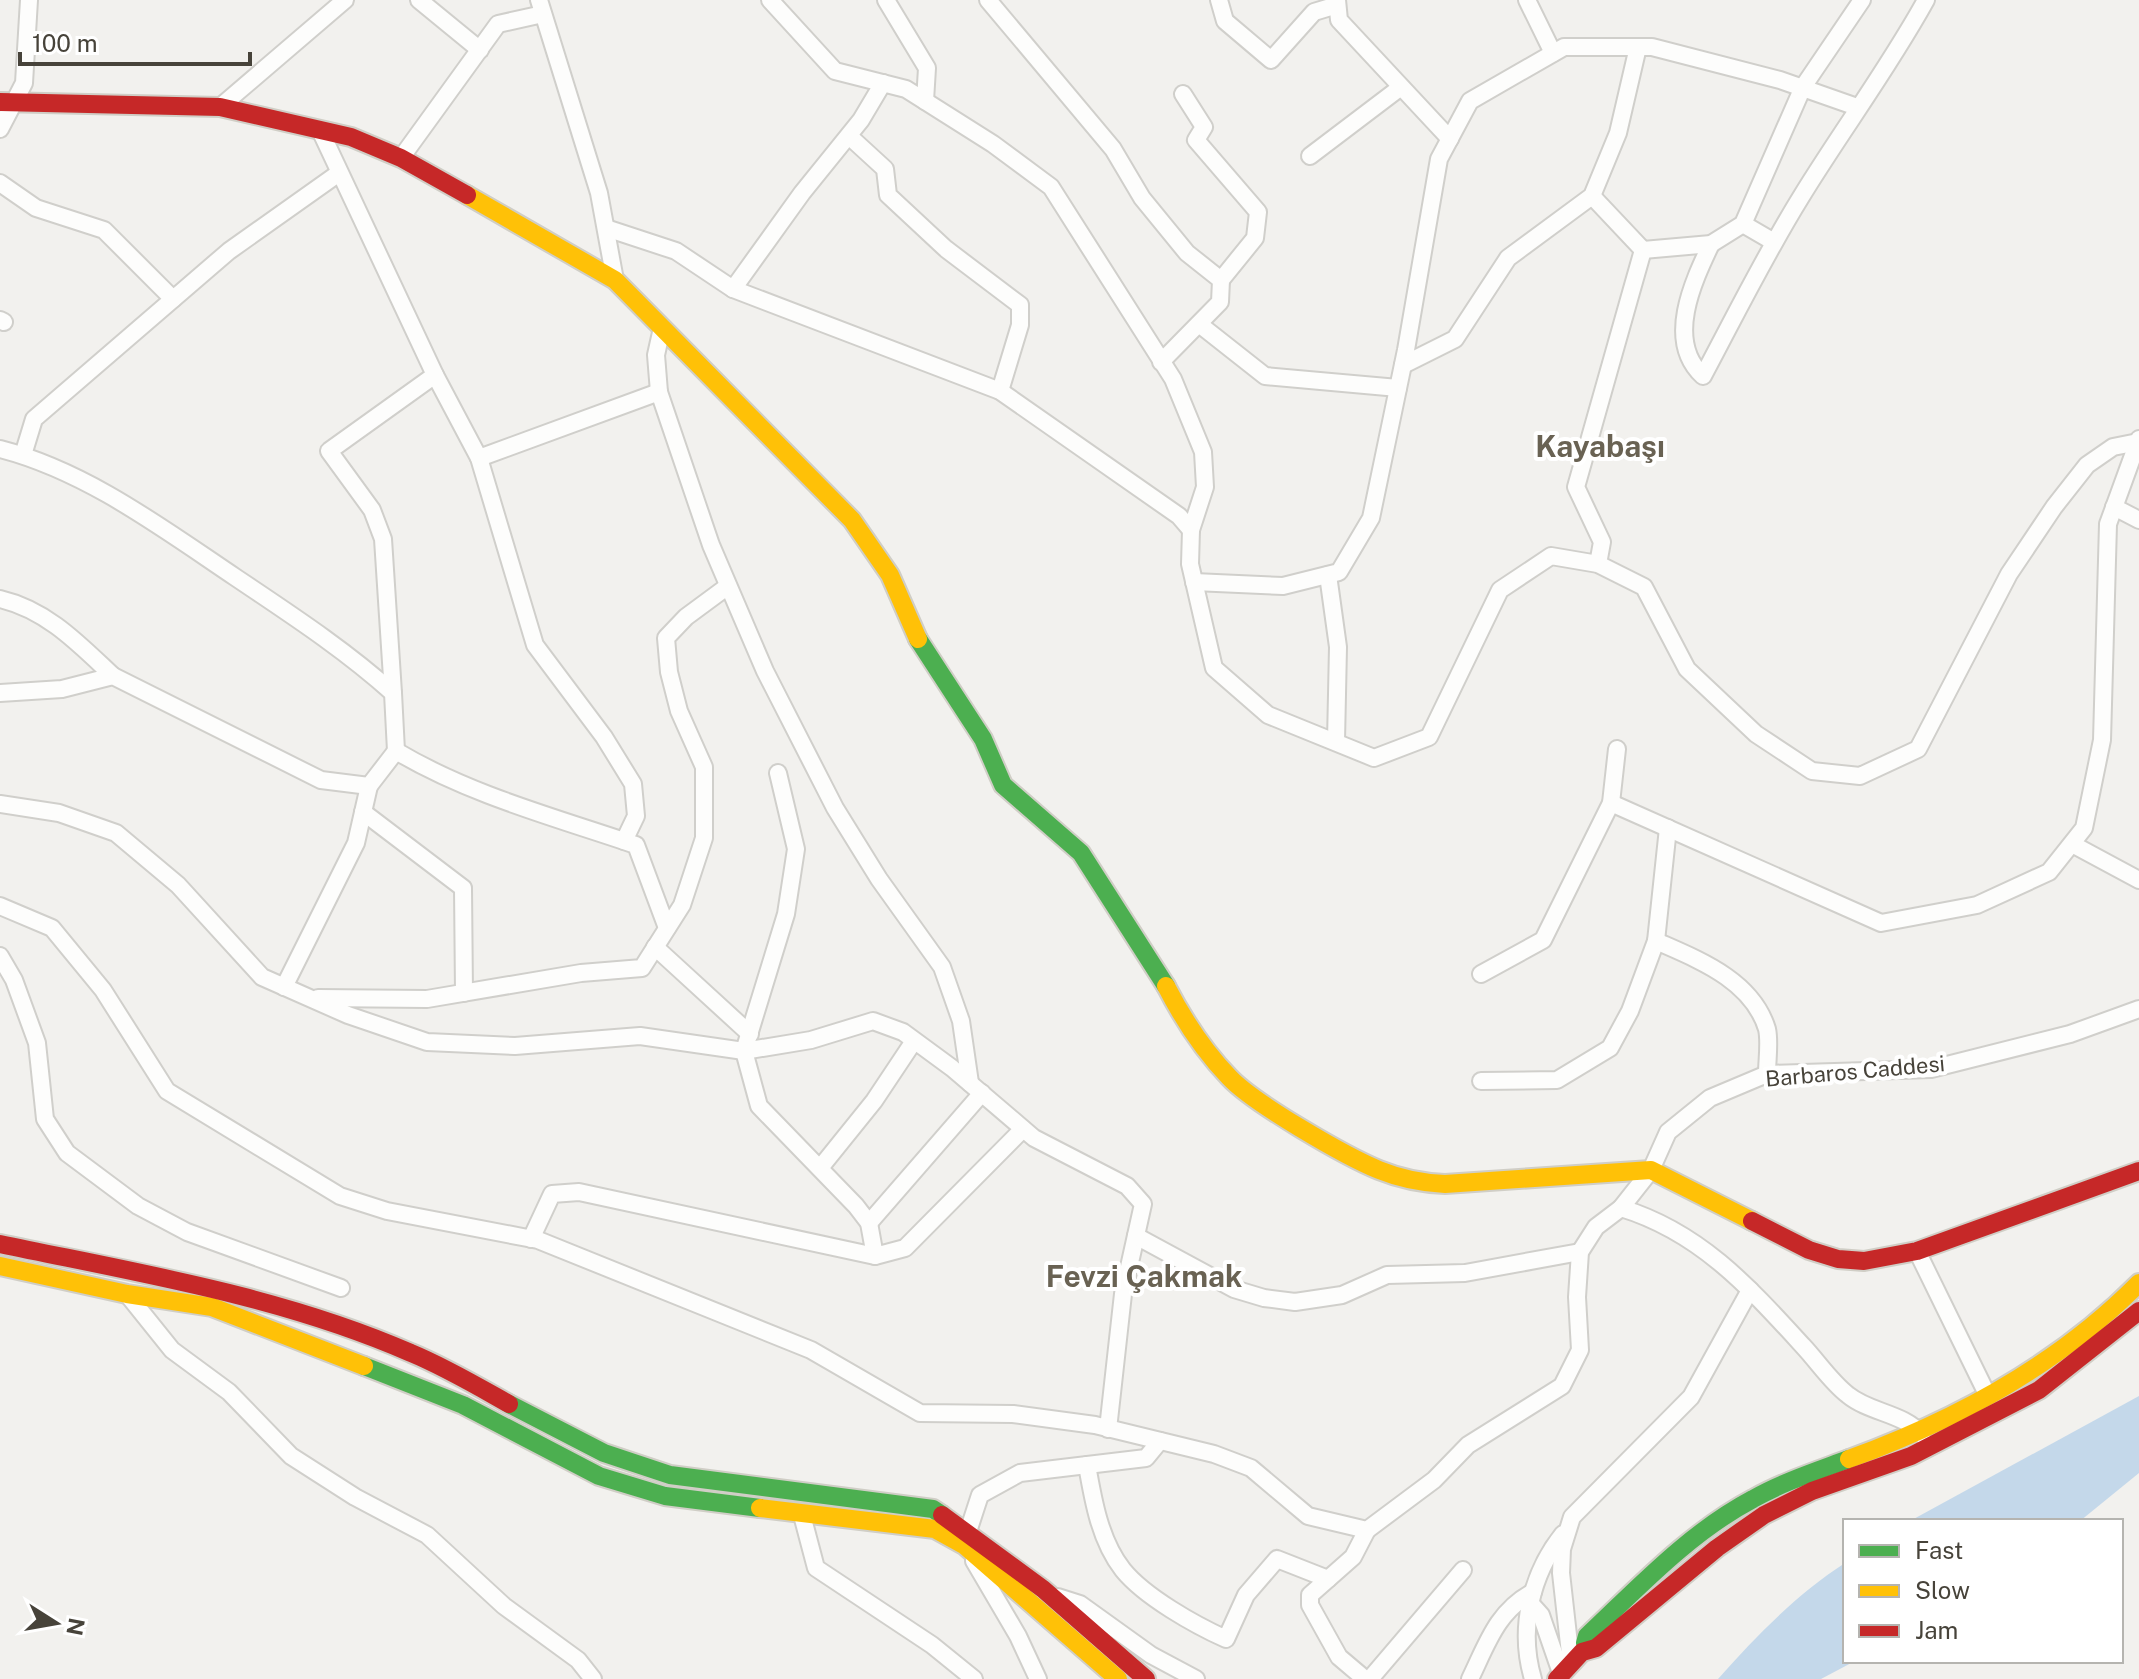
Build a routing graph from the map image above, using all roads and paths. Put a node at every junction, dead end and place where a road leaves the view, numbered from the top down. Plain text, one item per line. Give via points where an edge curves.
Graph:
1 (29, 0) edge
2 (345, 0) edge
3 (419, 0) edge
4 (770, 0) edge
5 (886, 0) edge
6 (988, 0) edge
7 (1219, 0) edge
8 (1527, 0) edge
9 (1862, 0) edge
10 (1926, 0) edge
11 (1337, 3) edge
12 (541, 7) edge
13 (1638, 47) junction
14 (480, 50) junction
15 (1553, 53) junction
16 (883, 83) junction
17 (1401, 87) junction
18 (1803, 87) junction
19 (1183, 94) dead end
20 (925, 101) junction
21 (5, 103) edge
22 (220, 107) junction
23 (1857, 107) junction
24 (0, 129) edge
25 (320, 130) junction
26 (849, 136) junction
27 (1450, 139) junction
28 (1310, 156) dead end
29 (401, 158) junction
30 (339, 173) junction
31 (0, 183) edge
32 (1592, 196) junction
33 (1743, 224) junction
34 (606, 228) junction
35 (1774, 242) junction
36 (1711, 244) junction
37 (1643, 250) junction
38 (615, 280) junction
39 (1221, 280) junction
40 (733, 289) junction
41 (173, 299) junction
42 (1199, 324) junction
43 (662, 328) junction
44 (1161, 362) junction
45 (1403, 365) junction
46 (435, 375) junction
47 (1398, 388) junction
48 (1000, 391) junction
49 (659, 392) junction
50 (2138, 440) edge
51 (0, 449) edge
52 (23, 455) junction
53 (479, 458) junction
54 (2114, 507) junction
55 (2139, 520) edge
56 (1191, 530) junction
57 (1598, 564) junction
58 (1328, 575) junction
59 (1194, 582) junction
60 (728, 586) junction
61 (0, 599) edge
62 (113, 676) junction
63 (0, 693) edge
64 (393, 693) junction
65 (1336, 741) junction
66 (1617, 749) dead end
67 (396, 751) junction
68 (778, 773) dead end
69 (369, 786) junction
70 (1611, 803) junction
71 (0, 804) edge
72 (363, 812) junction
73 (1668, 828) junction
74 (624, 841) junction
75 (2072, 844) junction
76 (2139, 880) edge
77 (0, 906) edge
78 (667, 928) junction
79 (1656, 941) junction
80 (655, 947) junction
81 (0, 956) edge
82 (1481, 974) dead end
83 (284, 987) junction
84 (464, 993) junction
85 (308, 998) junction
86 (2139, 1009) edge
87 (750, 1034) junction
88 (914, 1041) junction
89 (744, 1051) junction
90 (1767, 1074) junction
91 (1481, 1081) dead end
92 (976, 1088) junction
93 (1023, 1129) junction
94 (820, 1168) junction
95 (1651, 1170) junction
96 (2139, 1171) edge
97 (1621, 1208) junction
98 (869, 1223) junction
99 (1136, 1236) junction
100 (531, 1239) junction
101 (0, 1244) edge
102 (1917, 1251) junction
103 (1580, 1252) junction
104 (875, 1256) junction
105 (0, 1266) edge
106 (2139, 1283) edge
107 (341, 1288) dead end
108 (1750, 1290) junction
109 (127, 1294) junction
110 (2139, 1311) edge
111 (1987, 1394) junction
112 (1108, 1429) junction
113 (1925, 1439) junction
114 (1160, 1441) junction
115 (1087, 1465) junction
116 (802, 1515) junction
117 (1367, 1530) junction
118 (1565, 1531) junction
119 (966, 1538) junction
120 (1463, 1570) dead end
121 (1328, 1579) junction
122 (1057, 1597) junction
123 (1533, 1598) junction
124 (1568, 1666) edge
125 (593, 1679) edge
126 (974, 1679) edge
127 (1038, 1679) edge
128 (1118, 1679) edge
129 (1146, 1679) edge
130 (1196, 1679) edge
131 (1367, 1679) edge
132 (1470, 1679) edge
133 (1533, 1679) edge

1 - 21 street via 24,83
2 - 22 street
3 - 14 street
4 - 16 street via 835,71
5 - 20 street via 927,68
6 - 39 street via 1113,149 1142,198 1187,253
7 - 11 street via 1225,21 1271,60 1314,12
8 - 15 street
9 - 18 street
10 - 23 street via 1889,67
11 - 17 street via 1339,20
12 - 14 street via 498,24
12 - 34 street
13 - 15 street via 1564,47
13 - 18 street
13 - 32 street via 1618,133
14 - 29 street
15 - 27 street via 1470,101
16 - 20 street
16 - 26 street
17 - 27 street
17 - 28 street
18 - 23 street
18 - 33 street
19 - 39 street via 1204,127 1196,140 1258,212 1255,238
20 - 44 street via 1051,187
21 - 22 street
21 - 24 street
22 - 25 street
23 - 35 street
25 - 29 street
25 - 30 street
26 - 40 street
26 - 48 street via 885,169 888,195 946,249 1020,305 1020,325
27 - 45 street via 1439,159
29 - 38 street
30 - 41 street via 229,251
30 - 46 street
31 - 41 street via 36,208 104,230
32 - 37 street
32 - 45 street via 1508,258 1455,339
33 - 35 street
33 - 36 street
34 - 38 street
34 - 40 street via 676,251
35 - 36 street via 1703,376 1689,357 1685,324 1692,285
36 - 37 street
37 - 57 street via 1576,487 1602,542
38 - 43 street
39 - 42 street via 1220,302
40 - 48 street
41 - 52 street via 34,419
42 - 44 street
42 - 47 street via 1265,376
43 - 49 street via 656,355
43 - 95 street via 852,520 890,575 924,653 983,739 1003,785 1081,853 1185,1022 1241,1087 1378,1170 1418,1183
44 - 56 street via 1203,452 1205,487
45 - 47 street
46 - 53 street
46 - 64 street via 329,451 372,510 383,539
47 - 58 street via 1371,518 1339,572
48 - 56 street via 1179,516
49 - 53 street
49 - 60 street
50 - 54 street
50 - 57 street via 2113,447 2087,465 2054,507 2009,574 1918,749 1860,776 1812,771 1756,734 1687,669 1644,587
51 - 52 street
52 - 64 street via 107,494 168,533 355,658
53 - 74 street via 535,645 633,784 636,816
54 - 55 street
54 - 75 street via 2108,524 2102,740 2084,828
56 - 59 street
57 - 65 street via 1551,556 1500,590 1429,737 1374,758
58 - 59 street via 1283,586
58 - 65 street via 1338,647
59 - 65 street via 1214,668 1268,715
60 - 78 street via 666,638 679,711 704,767 704,838 682,905
60 - 92 street via 835,808 942,967
61 - 62 street via 20,603 57,625
62 - 63 street via 62,689
62 - 69 street via 321,780
64 - 67 street
66 - 70 street
67 - 69 street
67 - 74 street via 491,797
68 - 87 street via 796,849 786,914
69 - 72 street
70 - 73 street
70 - 82 street via 1543,940
71 - 83 street via 59,813 116,833 178,885 262,977
72 - 83 street via 356,843
72 - 84 street via 463,888
73 - 75 street via 1881,923 1977,905 2049,872
73 - 79 street
74 - 78 street via 636,845
75 - 76 street
77 - 100 street via 52,928 103,990 167,1091 340,1196 387,1211
78 - 80 street
79 - 90 street via 1712,965 1749,996 1767,1030
79 - 91 street via 1610,1048 1557,1080
80 - 84 street via 642,968
80 - 87 street
81 - 107 street via 37,1043 45,1119 67,1153 138,1206 187,1232
83 - 85 street
84 - 85 street via 427,999
85 - 89 street via 427,1042 515,1046 640,1036
86 - 90 street, Barbaros Caddesi via 2070,1034 1931,1069
87 - 89 street
88 - 89 street via 873,1021 811,1040
88 - 92 street
88 - 94 street
89 - 94 street via 759,1106
90 - 95 street, Barbaros Caddesi via 1710,1098 1668,1132
92 - 93 street
92 - 98 street
93 - 99 street via 1127,1186 1143,1204
93 - 104 street via 905,1248
94 - 98 street
95 - 97 street, Barbaros Caddesi
95 - 102 street via 1809,1250 1838,1259 1864,1261
96 - 102 street
97 - 103 street, Barbaros Caddesi via 1596,1227
97 - 108 street via 1660,1220 1730,1268
98 - 104 street
99 - 103 street via 1234,1289 1295,1302 1342,1295 1387,1275 1465,1273
99 - 112 street via 1123,1294
100 - 104 street via 552,1194 579,1192
100 - 112 street via 811,1350 920,1413 1013,1414
101 - 119 street via 328,1320 473,1382 632,1466 933,1509
102 - 111 street
103 - 117 street via 1580,1350 1562,1386 1468,1445 1434,1480
105 - 109 street
106 - 111 street via 2105,1316
108 - 113 street via 1845,1393
108 - 118 street via 1691,1397 1581,1504
109 - 116 street via 212,1307 463,1405 599,1476 665,1496
109 - 125 street via 172,1350 229,1392 291,1456 427,1535 504,1606 578,1660
110 - 113 street via 2039,1390
111 - 113 street
112 - 114 street
113 - 124 street via 1790,1481 1729,1512 1587,1636
114 - 115 street via 1146,1458
114 - 117 street via 1237,1461 1308,1516
115 - 119 street via 1020,1473 980,1495
115 - 121 street via 1097,1516 1123,1570 1188,1622 1226,1639 1246,1595 1277,1559
116 - 119 street via 935,1529
116 - 126 street via 816,1568
117 - 121 street via 1353,1557
118 - 123 street via 1546,1555
118 - 124 street via 1561,1573
119 - 122 street
119 - 127 street
119 - 128 street
120 - 131 street
121 - 131 street via 1310,1595 1310,1605 1339,1657
122 - 129 street
122 - 130 street via 1080,1604 1151,1655
123 - 124 street
123 - 132 street via 1515,1603 1495,1624
123 - 133 street via 1527,1639

